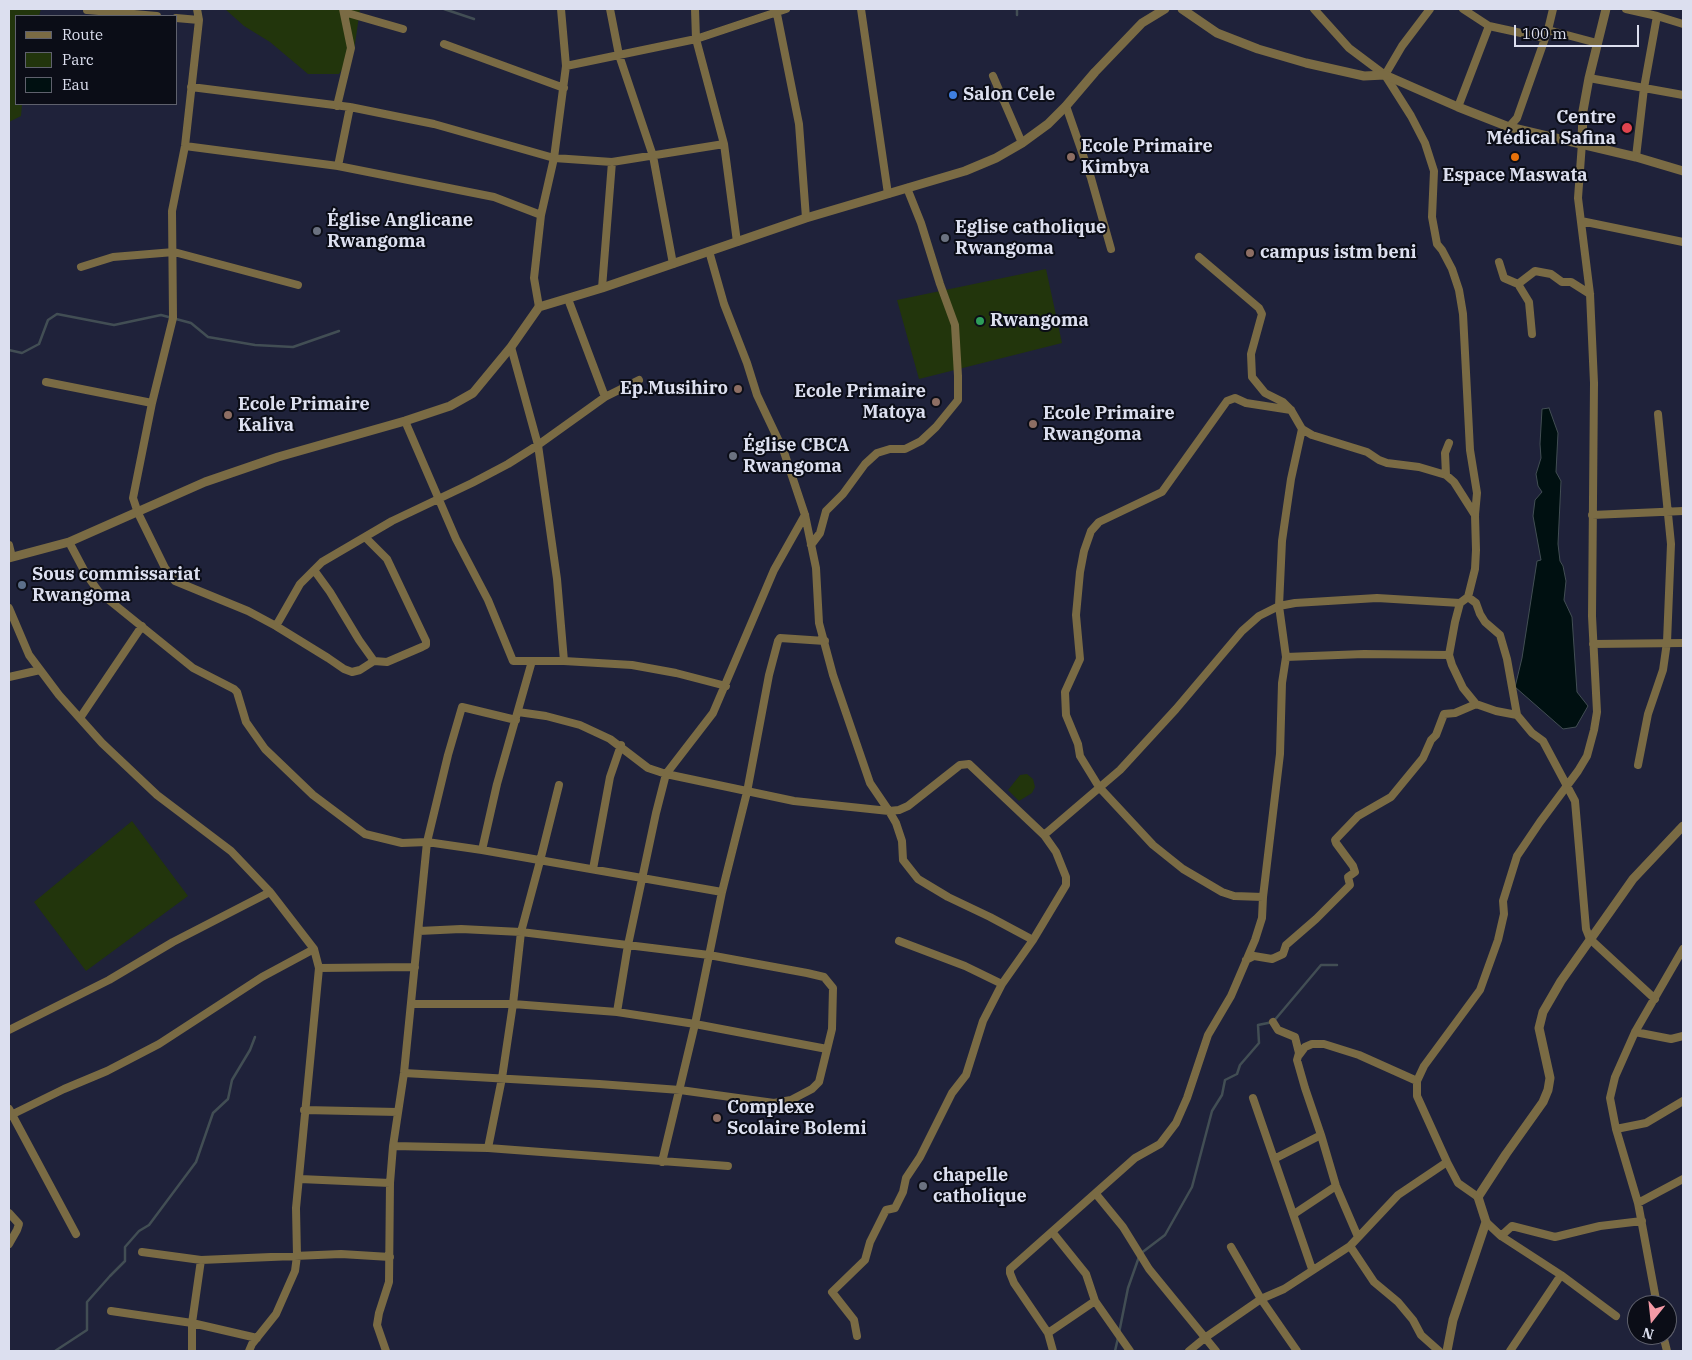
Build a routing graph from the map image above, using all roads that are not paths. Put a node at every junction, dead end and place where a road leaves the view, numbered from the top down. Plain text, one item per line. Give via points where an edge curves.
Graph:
1 (197, 9) edge
2 (561, 9) edge
3 (610, 9) edge
4 (694, 9) edge
5 (786, 9) edge
6 (861, 9) edge
7 (1165, 9) edge
8 (1182, 9) edge
9 (1314, 9) edge
10 (1430, 9) edge
11 (1463, 9) edge
12 (1553, 9) edge
13 (1606, 9) edge
14 (1626, 9) edge
15 (87, 10) dead end
16 (343, 10) edge
17 (776, 10) edge
18 (145, 15) edge
19 (1657, 16) junction
20 (178, 18) edge
21 (199, 20) junction
22 (1683, 24) edge
23 (1489, 26) junction
24 (403, 29) dead end
25 (1548, 30) junction
26 (1544, 38) junction
27 (696, 39) junction
28 (1597, 43) junction
29 (444, 44) dead end
30 (619, 55) junction
31 (566, 66) junction
32 (1385, 75) junction
33 (993, 76) dead end
34 (1589, 78) junction
35 (191, 87) junction
36 (564, 88) junction
37 (1644, 88) junction
38 (1683, 95) edge
39 (336, 106) junction
40 (1066, 106) junction
41 (1458, 107) junction
42 (350, 108) junction
43 (1510, 128) junction
44 (1022, 143) junction
45 (1582, 143) junction
46 (724, 144) junction
47 (185, 146) junction
48 (653, 156) junction
49 (1636, 156) junction
50 (554, 158) junction
51 (612, 162) junction
52 (338, 166) junction
53 (1683, 172) edge
54 (907, 188) junction
55 (888, 194) junction
56 (541, 215) junction
57 (806, 218) junction
58 (1581, 221) junction
59 (736, 242) junction
60 (1683, 242) edge
61 (1111, 249) dead end
62 (709, 251) junction
63 (174, 252) junction
64 (1199, 257) dead end
65 (1499, 262) dead end
66 (673, 264) junction
67 (81, 267) dead end
68 (1518, 284) junction
69 (298, 285) dead end
70 (602, 288) junction
71 (1590, 294) junction
72 (568, 299) junction
73 (539, 307) junction
74 (1532, 334) dead end
75 (511, 347) junction
76 (639, 380) dead end
77 (46, 382) dead end
78 (605, 397) junction
79 (152, 403) junction
80 (1291, 410) junction
81 (1658, 414) dead end
82 (405, 421) junction
83 (1302, 429) junction
84 (1449, 444) dead end
85 (538, 445) junction
86 (1446, 475) junction
87 (439, 498) junction
88 (1668, 511) junction
89 (1683, 511) edge
90 (138, 512) junction
91 (805, 514) junction
92 (1475, 515) junction
93 (1592, 515) junction
94 (366, 537) junction
95 (69, 542) junction
96 (9, 545) edge
97 (811, 545) junction
98 (10, 558) edge
99 (314, 570) junction
100 (1468, 597) junction
101 (1460, 603) junction
102 (1279, 606) junction
103 (9, 608) edge
104 (142, 626) junction
105 (276, 626) junction
106 (825, 641) junction
107 (1667, 642) junction
108 (1683, 643) edge
109 (1593, 644) junction
110 (1449, 655) junction
111 (1286, 657) junction
112 (532, 660) junction
113 (374, 661) junction
114 (564, 661) junction
115 (40, 670) junction
116 (9, 677) edge
117 (726, 686) junction
118 (1476, 704) junction
119 (1517, 714) junction
120 (517, 716) junction
121 (80, 718) junction
122 (621, 745) junction
123 (1638, 765) dead end
124 (666, 774) junction
125 (559, 785) dead end
126 (1567, 785) junction
127 (1099, 786) junction
128 (747, 792) junction
129 (890, 811) junction
130 (1683, 826) edge
131 (1044, 835) junction
132 (427, 842) junction
133 (482, 850) junction
134 (540, 861) junction
135 (593, 869) junction
136 (643, 878) junction
137 (270, 892) junction
138 (722, 892) junction
139 (1263, 897) junction
140 (419, 930) junction
141 (521, 932) junction
142 (1590, 939) junction
143 (1033, 940) junction
144 (898, 941) dead end
145 (628, 945) junction
146 (314, 949) junction
147 (1683, 949) edge
148 (709, 955) junction
149 (1246, 960) junction
150 (320, 968) junction
151 (415, 968) junction
152 (1002, 984) junction
153 (1655, 999) junction
154 (411, 1004) junction
155 (513, 1004) junction
156 (617, 1012) junction
157 (1272, 1022) dead end
158 (695, 1024) junction
159 (9, 1030) edge
160 (1635, 1032) junction
161 (1683, 1036) edge
162 (827, 1049) junction
163 (1299, 1056) junction
164 (404, 1073) junction
165 (502, 1078) junction
166 (1417, 1081) junction
167 (680, 1090) junction
168 (1253, 1098) dead end
169 (1683, 1101) edge
170 (304, 1110) junction
171 (398, 1112) junction
172 (10, 1113) edge
173 (1616, 1129) junction
174 (1321, 1135) junction
175 (393, 1146) junction
176 (488, 1148) junction
177 (1274, 1159) junction
178 (662, 1162) junction
179 (1447, 1162) junction
180 (728, 1166) dead end
181 (300, 1179) junction
182 (1683, 1179) edge
183 (390, 1183) junction
184 (1336, 1186) junction
185 (1096, 1194) junction
186 (1478, 1197) junction
187 (1638, 1203) junction
188 (9, 1213) edge
189 (1294, 1214) junction
190 (1642, 1221) junction
191 (1486, 1222) junction
192 (1053, 1233) junction
193 (76, 1234) dead end
194 (1358, 1236) junction
195 (1501, 1236) junction
196 (9, 1244) edge
197 (1350, 1246) junction
198 (1231, 1247) dead end
199 (142, 1252) dead end
200 (297, 1256) junction
201 (390, 1257) junction
202 (201, 1260) junction
203 (1312, 1269) junction
204 (1561, 1275) junction
205 (1655, 1295) edge
206 (1261, 1299) junction
207 (1095, 1301) junction
208 (111, 1311) dead end
209 (1616, 1316) dead end
210 (192, 1323) junction
211 (1048, 1334) junction
212 (858, 1336) dead end
213 (1206, 1337) junction
214 (257, 1338) junction
215 (192, 1351) edge
216 (250, 1351) edge
217 (386, 1351) edge
218 (1053, 1351) edge
219 (1130, 1351) edge
220 (1189, 1351) edge
221 (1216, 1351) edge
222 (1297, 1351) edge
223 (1439, 1351) edge
224 (1447, 1351) edge
225 (1510, 1351) edge

1 - 21 street
2 - 31 street
3 - 30 street
4 - 27 street
5 - 17 street
6 - 55 street
7 - 40 street via 1142,23
8 - 32 street via 1217,33 1258,49 1364,76
9 - 32 street via 1349,48
10 - 32 street
11 - 23 street
12 - 25 street
13 - 28 street
14 - 19 street
15 - 18 street
16 - 24 street
16 - 39 street via 351,48
17 - 27 street
17 - 57 street via 799,124
19 - 22 street
19 - 37 street
20 - 21 street
21 - 35 street
23 - 26 street
23 - 41 street
25 - 26 street
25 - 28 street
26 - 43 street via 1517,118
27 - 30 street
27 - 46 street
28 - 34 street
29 - 36 street
30 - 31 street
30 - 48 street
31 - 36 street
32 - 41 street
32 - 92 street via 1425,143 1434,171 1432,217 1437,244 1452,269 1459,290 1470,450 1477,493
33 - 44 street
34 - 37 street
34 - 45 street
35 - 39 street
35 - 47 street
36 - 50 street
37 - 38 street
37 - 49 street
39 - 42 street
40 - 44 street
40 - 61 street
41 - 43 street via 1479,119
42 - 50 street via 434,124
42 - 52 street
43 - 45 street
44 - 54 street via 965,171
45 - 49 street
45 - 58 street via 1578,198
46 - 48 street
46 - 59 street
47 - 52 street
47 - 63 street via 172,211
48 - 51 street
48 - 66 street
49 - 53 street
50 - 51 street
50 - 56 street
51 - 70 street
52 - 56 street via 494,196
54 - 55 street
54 - 97 street via 955,325 958,400 921,441 905,449 890,448 877,453 865,464 826,511 820,533
55 - 57 street
56 - 73 street via 534,278
57 - 59 street
58 - 60 street
58 - 71 street
59 - 62 street
62 - 66 street
62 - 91 street via 724,304 757,395 784,452
63 - 67 street via 113,257
63 - 69 street
63 - 79 street via 173,318
64 - 80 street via 1259,308 1262,314 1251,354 1252,377 1265,393 1284,402
65 - 68 street via 1504,278
66 - 70 street
68 - 71 street via 1535,271 1551,274 1562,282 1571,282
68 - 74 street via 1529,302
70 - 72 street
71 - 93 street via 1594,383
72 - 73 street
72 - 78 street
73 - 75 street
75 - 82 street via 473,393 450,406
75 - 85 street
76 - 78 street
77 - 79 street
78 - 85 street
79 - 90 street via 133,498
80 - 83 street
80 - 127 street via 1246,403 1235,398 1227,401 1162,492 1099,522 1091,531 1080,572 1076,614 1080,659 1065,692 1066,715 1080,756
81 - 88 street
82 - 87 street
82 - 90 street via 269,460 205,482
83 - 86 street via 1367,452 1387,463
83 - 102 street via 1282,541
84 - 86 street via 1445,453
85 - 87 street via 493,472
85 - 114 street
86 - 92 street
87 - 94 street
87 - 112 street via 514,661
88 - 89 street
88 - 93 street
88 - 107 street via 1671,544
90 - 95 street
90 - 105 street via 165,568 175,581
91 - 97 street
91 - 117 street via 774,570
92 - 100 street via 1475,569
93 - 109 street
94 - 99 street
94 - 113 street via 387,559 426,641 426,645 387,662
95 - 98 street
95 - 104 street via 92,585
96 - 98 street
97 - 106 street via 816,568 818,616
99 - 105 street via 300,584
99 - 113 street
100 - 101 street
100 - 119 street via 1476,603 1485,622 1500,635
101 - 102 street via 1377,598
101 - 110 street
102 - 111 street
102 - 127 street via 1259,616 1242,631 1120,770
103 - 115 street via 29,655
104 - 121 street
104 - 132 street via 193,668 234,688 246,722 265,749 313,795 352,825 364,834 402,843
105 - 113 street via 344,669 356,672
106 - 128 street via 780,638 778,641
106 - 129 street via 833,675 870,784
107 - 108 street
107 - 109 street
107 - 123 street via 1663,670 1648,714
109 - 126 street via 1597,712 1594,730 1587,756
110 - 111 street
110 - 118 street via 1463,688
111 - 139 street via 1280,754
112 - 114 street
112 - 120 street
114 - 117 street via 632,665
115 - 116 street
115 - 121 street
117 - 124 street via 713,713
118 - 119 street
118 - 149 street via 1444,714 1423,758 1391,797 1358,816 1336,840 1355,872 1348,877 1350,885 1286,945 1283,954 1272,959 1254,956
119 - 126 street via 1543,741
120 - 122 street via 546,716 580,725
120 - 132 street via 462,707
120 - 133 street
121 - 137 street via 130,770 230,851
122 - 124 street via 648,768
122 - 135 street via 610,777
124 - 128 street
124 - 136 street
125 - 134 street
126 - 142 street via 1575,801 1586,930
126 - 166 street via 1517,856 1503,901 1504,914 1498,940 1480,990 1424,1066
127 - 131 street
127 - 139 street via 1154,845 1183,869 1222,892 1234,896
128 - 129 street via 794,801
128 - 138 street
129 - 131 street via 908,806 965,763
129 - 143 street via 902,841 902,860 918,878
130 - 142 street via 1634,879
131 - 143 street via 1056,852 1066,885
132 - 133 street
132 - 140 street
133 - 134 street
134 - 135 street
134 - 141 street
135 - 136 street
136 - 138 street
136 - 145 street
137 - 146 street
137 - 159 street via 109,980
138 - 148 street
139 - 149 street via 1262,918
140 - 141 street
140 - 151 street
141 - 145 street
141 - 155 street
142 - 153 street
142 - 186 street via 1543,1012 1539,1028 1550,1078 1543,1102
143 - 152 street
144 - 152 street
145 - 148 street
145 - 156 street
146 - 150 street
146 - 172 street via 262,977 159,1044 107,1071
147 - 153 street
148 - 158 street
148 - 162 street via 824,977 833,988 832,1029
149 - 185 street via 1231,996 1208,1035 1176,1123 1160,1144 1135,1158
150 - 151 street
150 - 170 street
151 - 154 street
152 - 212 street via 983,1021 966,1074 952,1092 906,1178 895,1208 886,1210 865,1260 832,1292 854,1320
153 - 160 street
154 - 155 street
154 - 164 street
155 - 156 street
155 - 165 street
156 - 158 street
157 - 163 street via 1278,1030 1295,1037
158 - 162 street
158 - 167 street
160 - 161 street via 1671,1040
160 - 173 street via 1612,1086 1610,1098
162 - 167 street via 819,1082 812,1090 791,1100 774,1103
163 - 166 street via 1305,1047 1324,1044
163 - 174 street via 1297,1060 1304,1088
164 - 165 street
164 - 171 street
165 - 167 street
165 - 176 street
166 - 179 street via 1417,1096
167 - 178 street
168 - 177 street
169 - 173 street via 1646,1123
170 - 171 street
170 - 181 street
171 - 175 street
172 - 193 street
173 - 187 street
174 - 177 street
174 - 184 street
175 - 176 street
175 - 183 street
176 - 178 street
177 - 189 street
178 - 180 street
179 - 186 street via 1458,1183
179 - 194 street via 1398,1195
181 - 183 street
181 - 200 street via 296,1208
182 - 187 street
183 - 201 street
184 - 189 street
184 - 194 street
185 - 192 street
185 - 213 street via 1123,1227 1149,1269
186 - 191 street
187 - 190 street
188 - 196 street via 18,1224
189 - 203 street
190 - 195 street via 1600,1226 1555,1237 1512,1226
190 - 205 street
191 - 195 street
191 - 224 street via 1453,1320
192 - 207 street via 1086,1274
192 - 211 street via 1010,1269 1014,1283
194 - 197 street
195 - 204 street
197 - 203 street
197 - 223 street via 1374,1282 1398,1302 1421,1335
198 - 206 street
199 - 202 street
200 - 201 street
200 - 202 street
200 - 214 street via 282,1303
201 - 217 street via 389,1282 377,1325
202 - 210 street
203 - 206 street via 1284,1289
204 - 209 street
204 - 225 street
206 - 213 street
206 - 222 street
207 - 211 street
207 - 219 street
208 - 210 street
210 - 214 street
210 - 215 street
211 - 218 street
213 - 220 street
213 - 221 street
214 - 216 street

